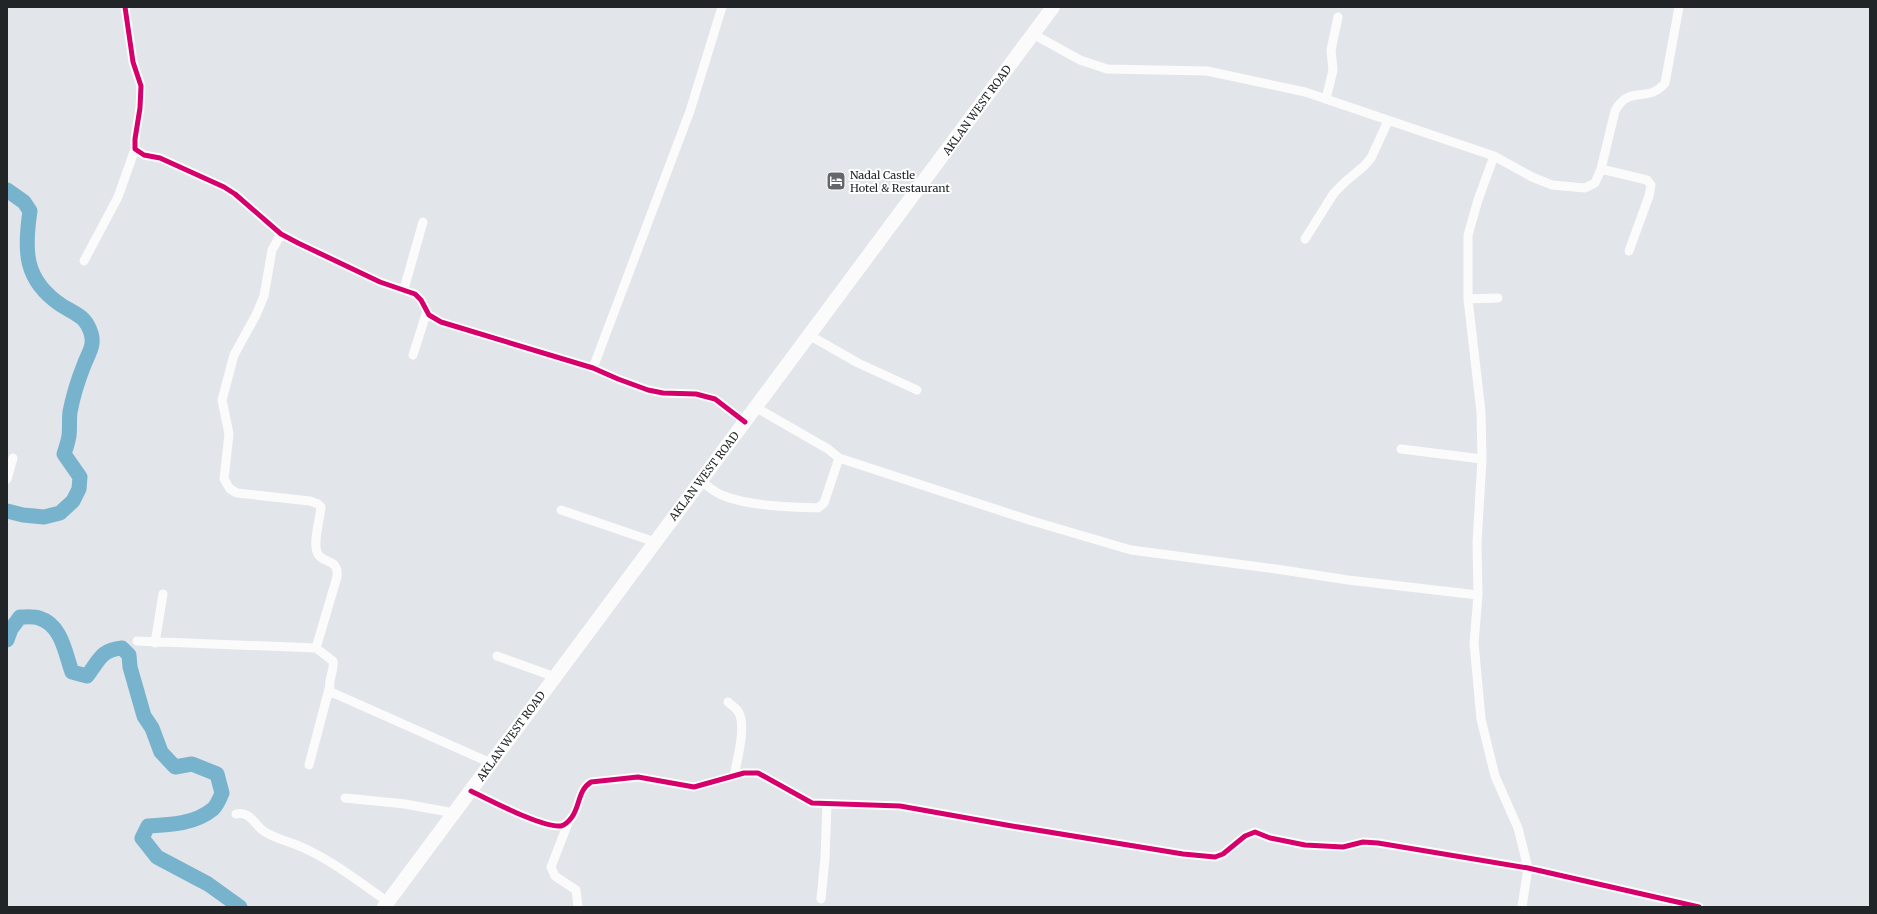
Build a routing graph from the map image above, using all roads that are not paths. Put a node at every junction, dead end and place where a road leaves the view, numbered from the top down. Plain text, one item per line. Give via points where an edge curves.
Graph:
1 (125, 7) edge
2 (722, 7) edge
3 (1053, 7) edge
4 (1679, 7) edge
5 (1338, 17) dead end
6 (1033, 34) junction
7 (1326, 99) junction
8 (1388, 121) junction
9 (135, 149) junction
10 (1494, 156) junction
11 (1601, 169) junction
12 (423, 222) dead end
13 (281, 234) junction
14 (1305, 239) dead end
15 (1628, 251) dead end
16 (84, 261) dead end
17 (404, 290) junction
18 (1498, 298) dead end
19 (1468, 299) junction
20 (427, 311) junction
21 (809, 335) junction
22 (413, 355) dead end
23 (593, 368) junction
24 (917, 390) dead end
25 (756, 407) junction
26 (745, 422) junction
27 (1401, 449) dead end
28 (12, 458) dead end
29 (839, 458) junction
30 (1482, 459) junction
31 (7, 479) edge
32 (701, 481) junction
33 (561, 510) dead end
34 (655, 542) junction
35 (163, 594) dead end
36 (1478, 595) junction
37 (137, 641) dead end
38 (155, 643) junction
39 (316, 648) junction
40 (497, 656) dead end
41 (555, 677) junction
42 (329, 689) junction
43 (728, 702) dead end
44 (491, 763) junction
45 (309, 765) dead end
46 (734, 776) junction
47 (471, 792) junction
48 (345, 798) dead end
49 (828, 804) junction
50 (454, 813) junction
51 (236, 814) dead end
52 (568, 823) junction
53 (1528, 868) junction
54 (821, 899) dead end
55 (386, 905) edge
56 (578, 907) edge
57 (1522, 907) edge
58 (1699, 907) edge

1 - 9 street via 132,62 141,86
2 - 23 street via 690,111
3 - 6 main road, AKLAN WEST ROAD
4 - 11 street via 1665,82 1659,90 1628,95 1619,102
5 - 7 street via 1332,50 1333,70
6 - 7 street via 1080,60 1107,69 1207,71 1305,92
6 - 21 main road, AKLAN WEST ROAD
7 - 8 street
8 - 10 street
8 - 14 street via 1371,158 1334,193
9 - 13 street via 224,187
9 - 16 street via 118,197
10 - 11 street via 1552,185 1586,188 1595,183
10 - 19 street via 1468,235
11 - 15 street via 1647,180 1651,185
12 - 17 street
13 - 17 street via 367,276
13 - 39 street via 272,250 264,296 234,355 225,386 222,400 229,434 224,479 230,489 237,492 310,501 321,507 317,552 334,564 338,571
17 - 20 street via 418,297
18 - 19 street
19 - 30 street via 1482,412
20 - 22 street
20 - 23 street via 441,322
21 - 24 street via 858,363
21 - 25 main road, AKLAN WEST ROAD
23 - 26 street via 648,390 696,394 715,400
25 - 26 main road, AKLAN WEST ROAD
25 - 29 street
26 - 32 main road, AKLAN WEST ROAD
27 - 30 street
28 - 31 street
29 - 32 street via 824,503 818,508 736,500 722,496
29 - 36 street via 1021,518 1131,550
30 - 36 street via 1477,543
32 - 34 main road, AKLAN WEST ROAD
33 - 34 street
34 - 41 main road, AKLAN WEST ROAD
35 - 38 street
36 - 53 street via 1474,643 1481,720 1496,776 1518,828
37 - 38 street
38 - 39 street
39 - 42 street via 333,661
40 - 41 street
41 - 44 main road, AKLAN WEST ROAD
42 - 44 street via 349,701
42 - 45 street
43 - 46 street via 741,717 742,729
44 - 47 main road, AKLAN WEST ROAD
46 - 49 street via 758,773 812,802
46 - 52 street via 694,787 638,777 591,782 582,791
47 - 50 main road, AKLAN WEST ROAD
47 - 52 street via 521,815 561,826
48 - 50 street via 405,804
49 - 53 street via 900,806 1215,857 1255,832 1270,838 1305,845 1343,847 1363,842 1378,843
49 - 54 street
50 - 55 main road, AKLAN WEST ROAD
51 - 55 street via 242,812 249,815 265,832 331,863
52 - 56 street via 551,867 555,876 576,890
53 - 57 street
53 - 58 street

